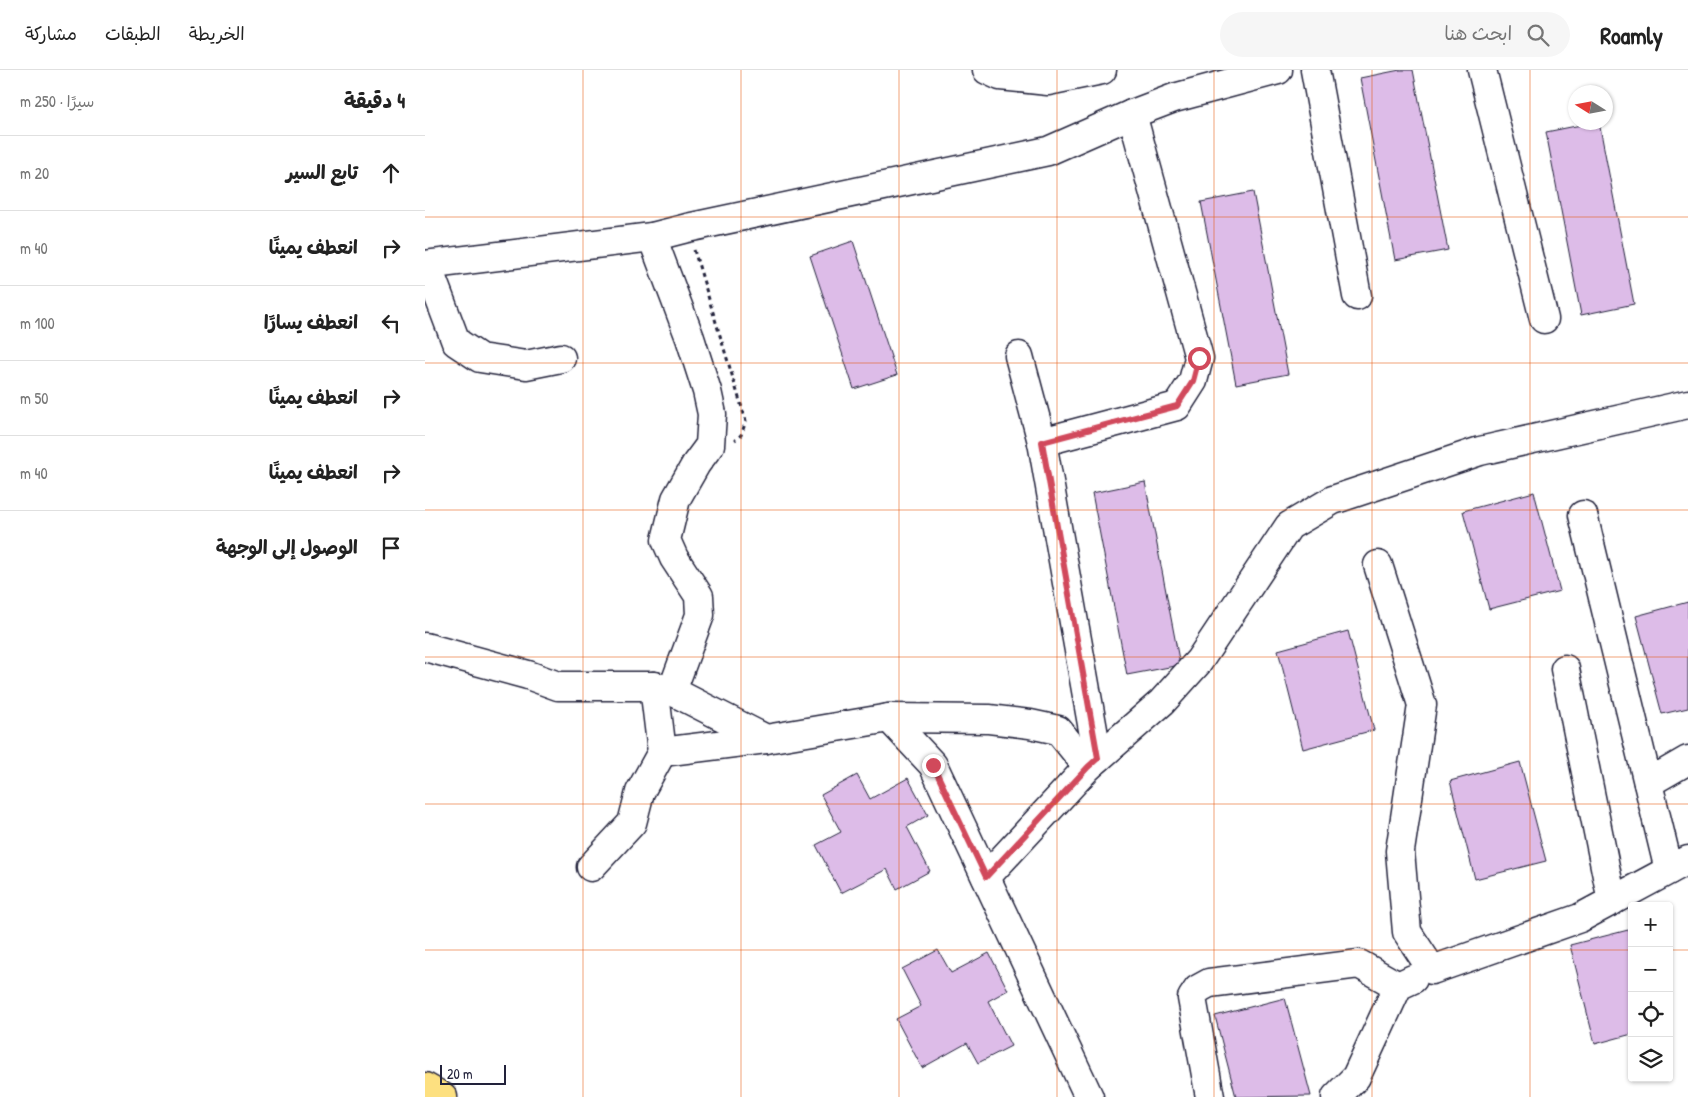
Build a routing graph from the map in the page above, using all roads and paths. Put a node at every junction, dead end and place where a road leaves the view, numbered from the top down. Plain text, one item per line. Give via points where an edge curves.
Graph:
1 (987, 70) edge
2 (1101, 70) edge
3 (1278, 70) edge
4 (1315, 70) edge
5 (1482, 70) edge
6 (1132, 114) junction
7 (652, 237) junction
8 (426, 265) edge
9 (1357, 296) dead end
10 (1543, 319) dead end
11 (1019, 356) dead end
12 (561, 358) dead end
13 (1688, 404) edge
14 (1042, 442) junction
15 (1583, 515) dead end
16 (1378, 565) dead end
17 (425, 647) edge
18 (1565, 669) dead end
19 (663, 689) junction
20 (889, 718) junction
21 (766, 739) junction
22 (662, 752) junction
23 (1688, 760) edge
24 (1093, 763) junction
25 (1648, 783) junction
26 (1679, 865) edge
27 (591, 867) dead end
28 (986, 877) junction
29 (1613, 901) junction
30 (1432, 970) junction
31 (1398, 986) junction
32 (425, 1087) edge
33 (443, 1097) edge
34 (1089, 1097) edge
35 (1210, 1097) edge
36 (1336, 1097) edge

1 - 2 street via 1000,76 1048,81
3 - 6 street via 1173,98
4 - 9 street
5 - 10 street
6 - 7 street via 1048,151
6 - 14 street via 1199,358 1193,381 1177,406
7 - 8 street
7 - 19 street via 690,338 711,414 710,445 676,500 666,540 699,596 700,615
8 - 12 street via 456,342 480,358 526,365
11 - 14 street
13 - 24 street via 1480,451 1333,500 1289,526 1199,661 1162,702
14 - 24 street
15 - 25 street
16 - 30 street via 1422,705 1400,851 1407,932
17 - 19 street via 558,686
18 - 29 street
19 - 21 street
19 - 22 street
20 - 21 street
20 - 24 street via 989,719 1059,730
20 - 28 street via 933,765
21 - 22 street
22 - 27 street via 640,792 632,823
23 - 25 street
24 - 28 street
25 - 26 street
26 - 29 street
28 - 34 street
29 - 30 street via 1580,918
30 - 31 street
31 - 35 street via 1359,964 1209,983 1198,989 1191,998
31 - 36 street via 1356,1077
32 - 33 main road

